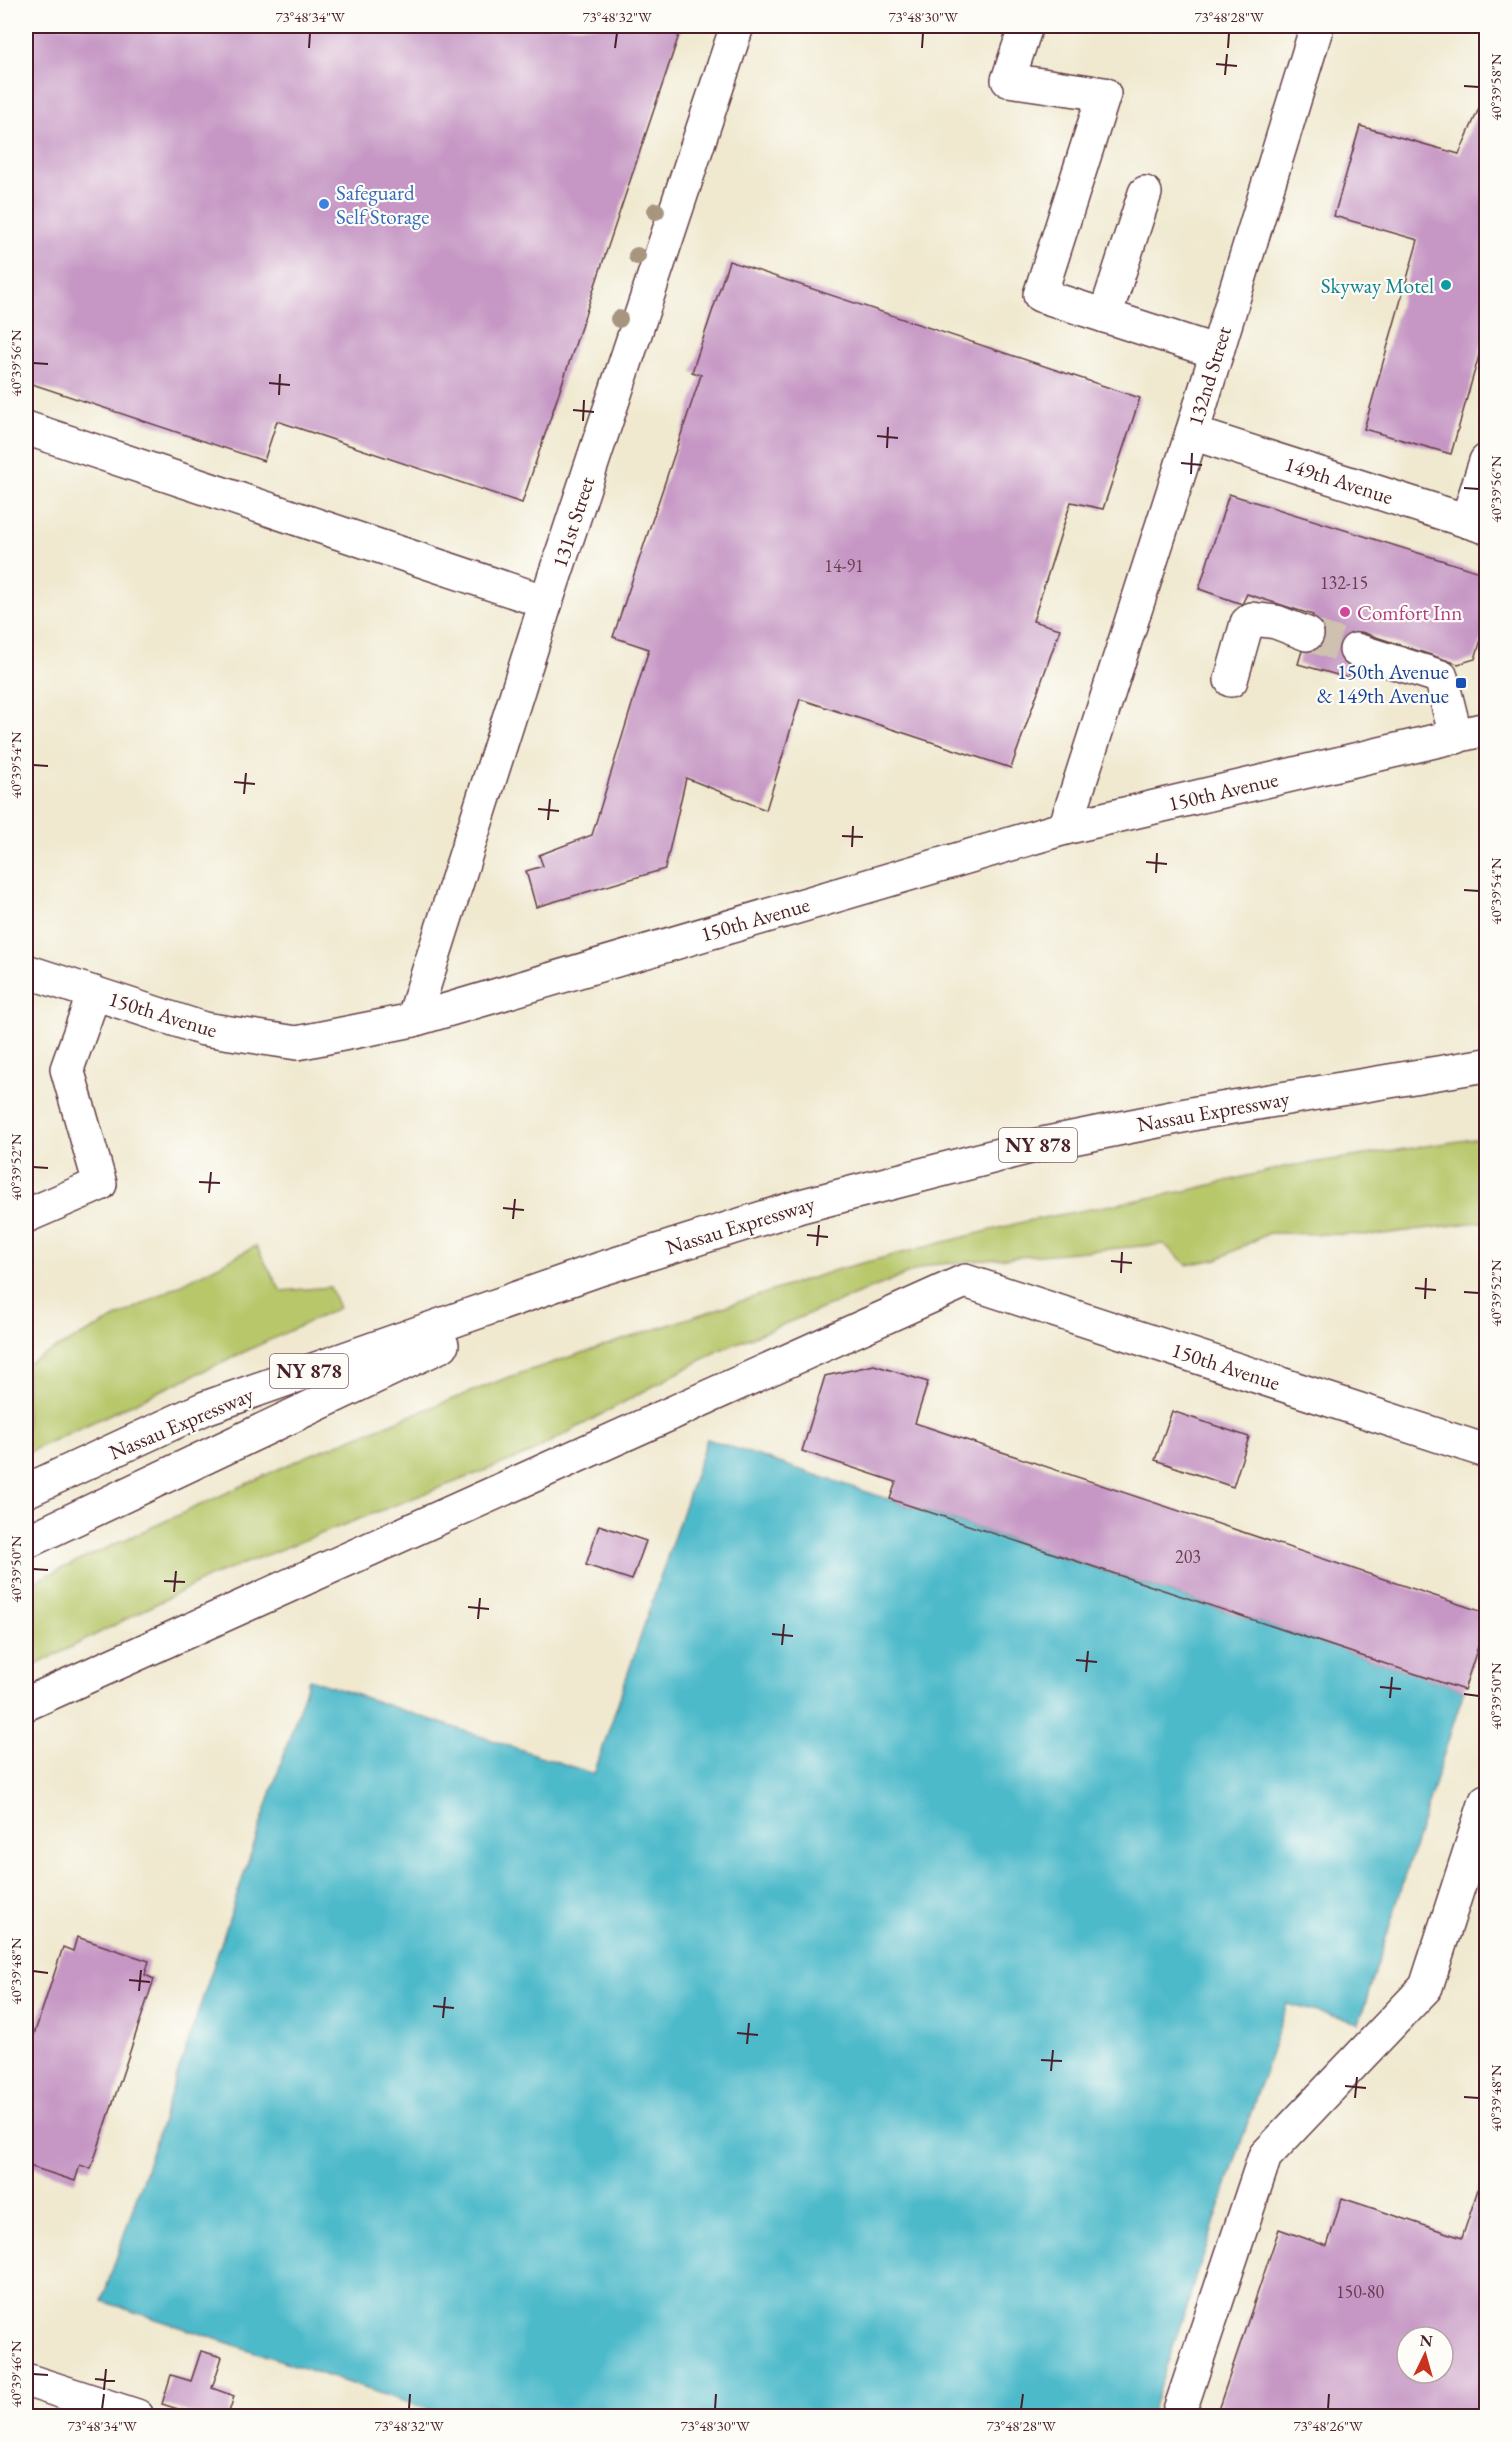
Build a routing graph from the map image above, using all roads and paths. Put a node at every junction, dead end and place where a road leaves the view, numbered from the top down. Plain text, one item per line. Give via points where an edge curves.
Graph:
1 (737, 26) edge
2 (1026, 26) edge
3 (1317, 26) edge
4 (1145, 193) dead end
5 (1105, 316) junction
6 (1216, 352) junction
7 (26, 428) edge
8 (1192, 433) junction
9 (1486, 461) edge
10 (1477, 524) edge
11 (546, 602) junction
12 (1307, 634) tunnel mouth
13 (1356, 650) tunnel mouth
14 (1231, 680) dead end
15 (1471, 733) edge
16 (1065, 828) junction
17 (26, 971) edge
18 (94, 993) junction
19 (413, 1020) junction
20 (1486, 1065) edge
21 (26, 1216) edge
22 (600, 1269) junction
23 (1486, 1451) edge
24 (26, 1491) edge
25 (26, 1542) edge
26 (26, 1704) edge
27 (1486, 1802) edge
28 (26, 2380) edge
29 (137, 2416) edge
30 (1178, 2416) edge

1 - 11 main road, 131st Street
2 - 5 main road via 1008,80 1104,94 1040,295
3 - 6 main road, 132nd Street
4 - 5 main road
5 - 6 main road
6 - 8 main road, 132nd Street
7 - 11 main road
8 - 10 main road, 149th Avenue
8 - 16 main road, 132nd Street
9 - 10 main road
11 - 19 main road, 131st Street
12 - 14 main road via 1276,622 1252,619 1247,623
13 - 15 main road via 1441,677
15 - 16 main road, 150th Avenue
16 - 19 main road, 150th Avenue
17 - 18 main road, 150th Avenue
18 - 19 main road, 150th Avenue via 204,1029 297,1043
18 - 21 main road via 67,1069 100,1184
20 - 22 main road, Nassau Expressway / NY 878 via 1197,1113 1038,1145 801,1206
22 - 24 main road, Nassau Expressway / NY 878 via 205,1408
22 - 25 main road
23 - 26 main road, 150th Avenue via 965,1281
27 - 30 main road via 1426,1987 1265,2156
28 - 29 main road

